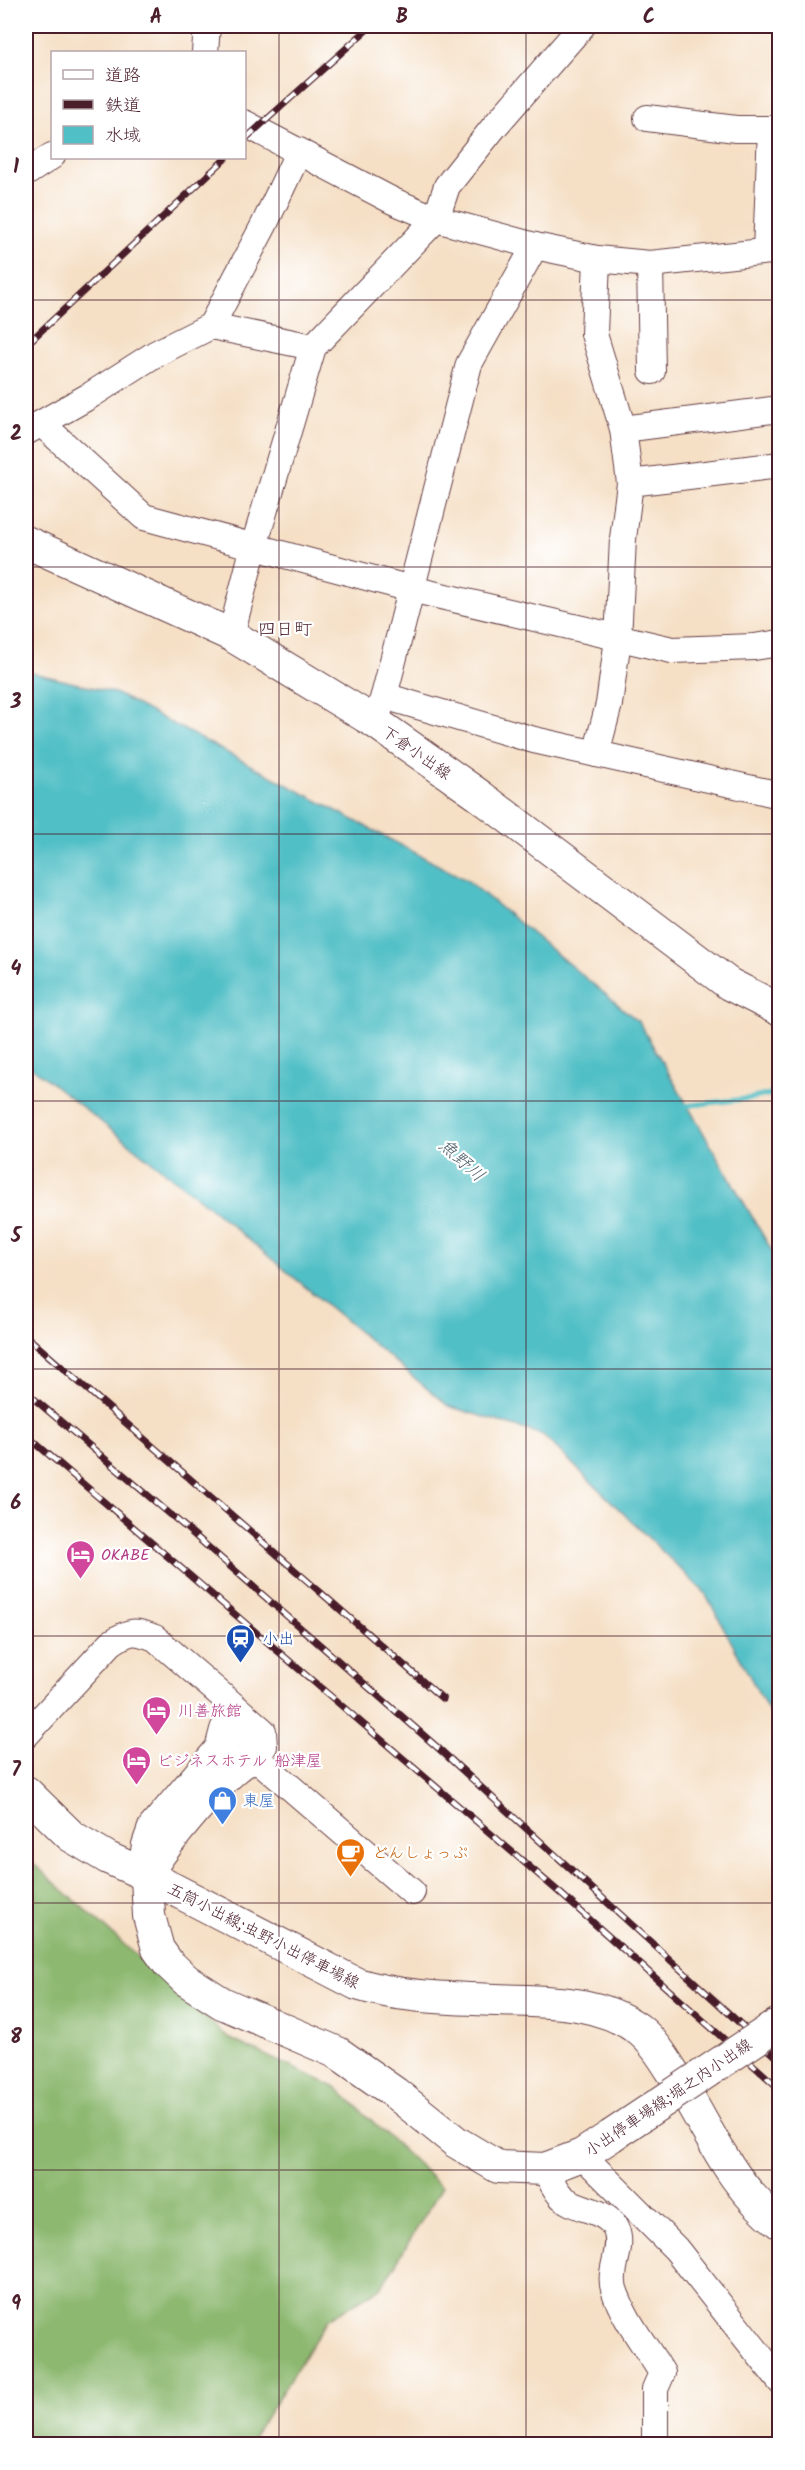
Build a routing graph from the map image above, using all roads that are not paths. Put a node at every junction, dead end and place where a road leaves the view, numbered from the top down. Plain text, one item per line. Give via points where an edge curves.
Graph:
1 (207, 26) edge
2 (582, 26) edge
3 (206, 51) edge
4 (647, 118) dead end
5 (246, 124) edge
6 (775, 129) edge
7 (299, 151) junction
8 (51, 157) edge
9 (26, 173) edge
10 (436, 219) junction
11 (535, 246) junction
12 (772, 251) edge
13 (597, 259) junction
14 (650, 264) junction
15 (211, 326) junction
16 (313, 347) junction
17 (652, 371) dead end
18 (780, 409) edge
19 (34, 428) edge
20 (623, 429) junction
21 (780, 465) edge
22 (630, 483) junction
23 (26, 542) edge
24 (254, 546) junction
25 (411, 589) junction
26 (231, 635) junction
27 (618, 639) junction
28 (780, 642) edge
29 (379, 709) junction
30 (596, 754) junction
31 (780, 795) edge
32 (780, 1010) edge
33 (26, 1735) edge
34 (254, 1756) junction
35 (26, 1792) edge
36 (146, 1875) junction
37 (412, 1892) dead end
38 (780, 2023) edge
39 (582, 2155) junction
40 (545, 2169) junction
41 (780, 2223) edge
42 (780, 2381) edge
43 (655, 2445) edge

1 - 3 street
2 - 10 street via 447,186
4 - 6 street via 736,129
5 - 7 street
6 - 12 street
7 - 10 street
7 - 15 street
8 - 9 street
10 - 11 street
10 - 16 street
11 - 13 street
11 - 25 street via 469,364
12 - 14 street
13 - 14 street
13 - 20 street via 594,334
14 - 17 street
15 - 16 street
15 - 19 street via 155,354
16 - 24 street
18 - 20 street
19 - 24 street via 144,517
20 - 22 street
21 - 22 street
22 - 27 street
23 - 26 main road, 下倉小出線
24 - 25 street
24 - 26 street
25 - 27 street
25 - 29 street
26 - 29 main road, 下倉小出線
27 - 28 street via 672,650 754,647
27 - 30 street via 609,704
29 - 30 street
29 - 32 main road, 下倉小出線 via 480,796 729,984
30 - 31 street
33 - 34 street via 111,1643 126,1632 140,1632 155,1638 263,1731 264,1746
34 - 36 main road, 小出停車場線;堀之内小出線 via 255,1740 250,1732 236,1727 226,1730 221,1749 151,1834
34 - 37 street
35 - 36 main road, 五筒小出線;虫野小出停車場線 via 71,1836
36 - 40 main road, 小出停車場線;堀之内小出線 via 149,1916 158,1949 186,1980 222,2003 338,2053 456,2142 498,2167
36 - 41 main road, 五筒小出線;虫野小出停車場線 via 368,1988 464,1999 573,2002 614,2015 639,2030 661,2054 740,2185
38 - 39 main road, 小出停車場線;堀之内小出線, bridge
39 - 40 main road, 小出停車場線;堀之内小出線
39 - 42 street via 676,2249
40 - 43 street via 562,2197 604,2216 617,2232 614,2289 662,2373 655,2389

